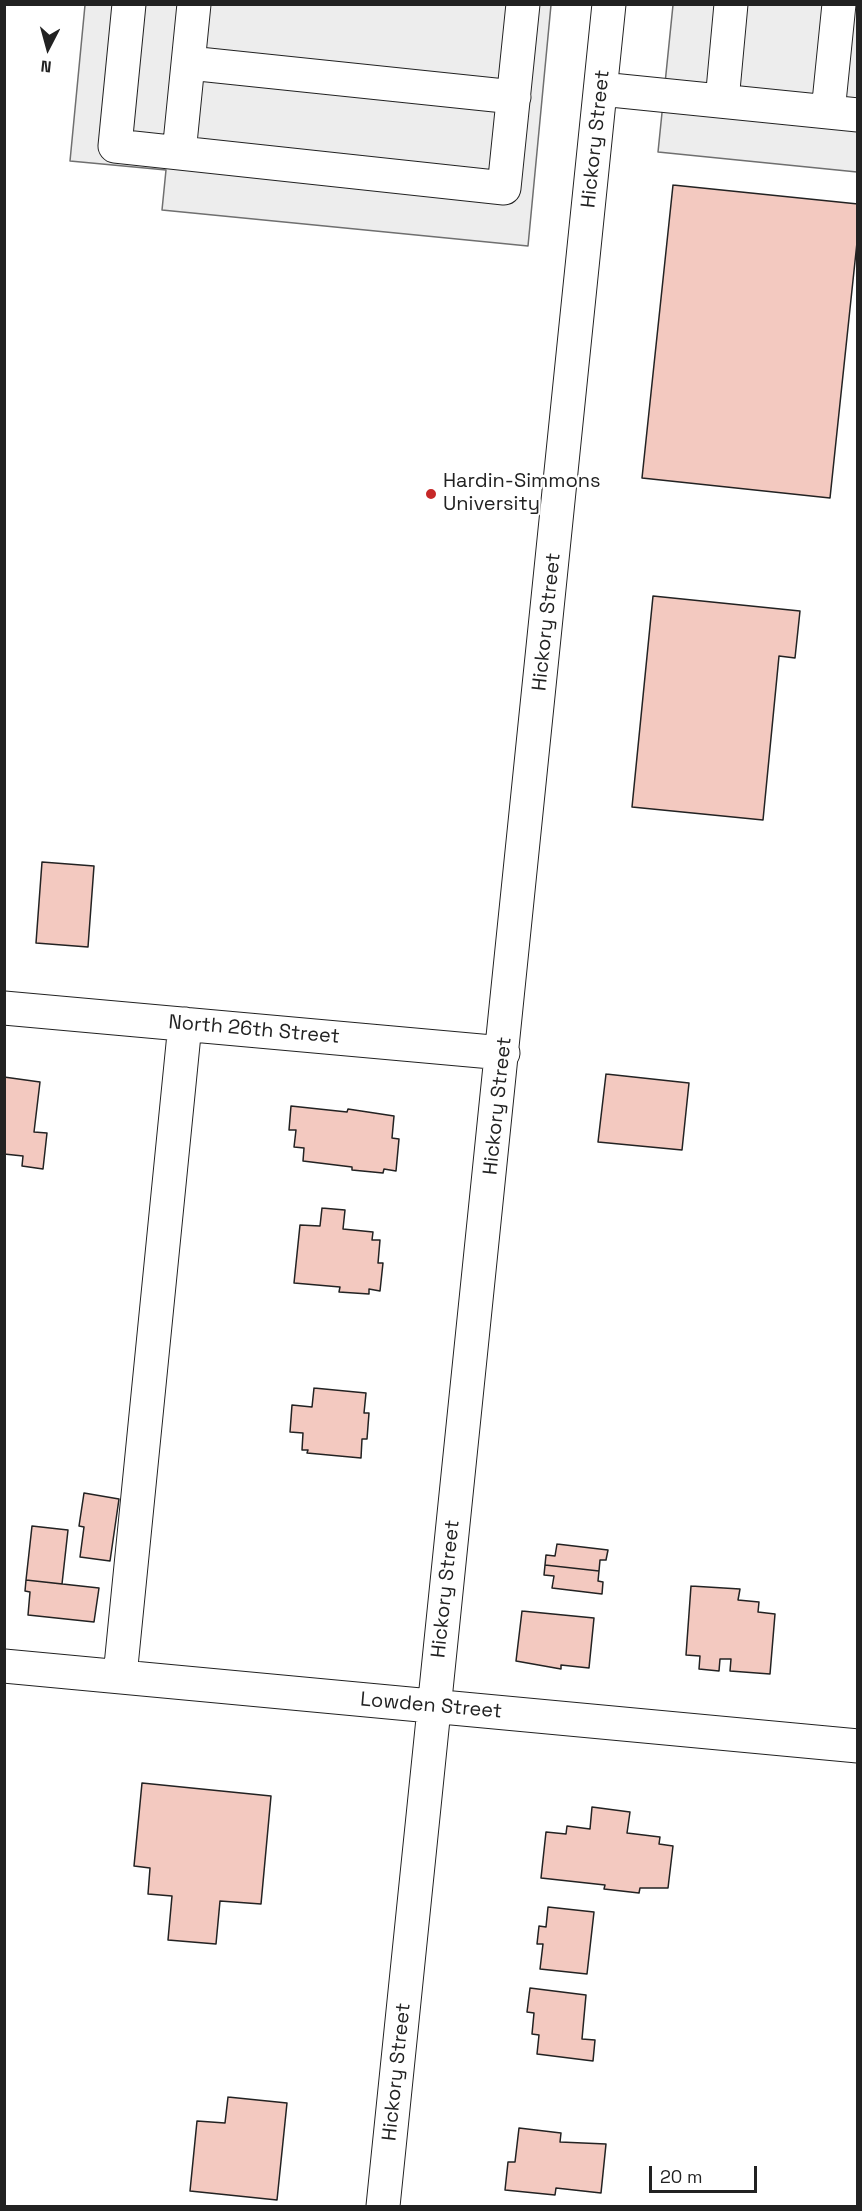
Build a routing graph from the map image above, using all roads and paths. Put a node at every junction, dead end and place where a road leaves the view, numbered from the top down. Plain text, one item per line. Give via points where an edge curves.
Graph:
1 (129, 4) edge
2 (194, 4) edge
3 (523, 4) edge
4 (609, 4) edge
5 (731, 4) edge
6 (839, 4) edge
7 (189, 63) junction
8 (601, 89) junction
9 (513, 97) junction
10 (722, 101) junction
11 (843, 113) edge
12 (179, 153) junction
13 (4, 1008) edge
14 (185, 1024) junction
15 (503, 1053) junction
16 (4, 1666) edge
17 (120, 1676) junction
18 (434, 1706) junction
19 (858, 1746) edge
20 (383, 2206) edge

1 - 12 street via 115,146
2 - 7 street
3 - 9 street
4 - 8 street, Hickory Street
5 - 10 street
6 - 11 street
7 - 9 street
7 - 12 street
8 - 10 street
8 - 15 street, Hickory Street
9 - 12 street via 504,188
10 - 11 street
13 - 14 street, North 26th Street
14 - 15 street, North 26th Street
14 - 17 street
15 - 18 street, Hickory Street
16 - 17 street, Lowden Street
17 - 18 street, Lowden Street
18 - 19 street, Lowden Street
18 - 20 street, Hickory Street

